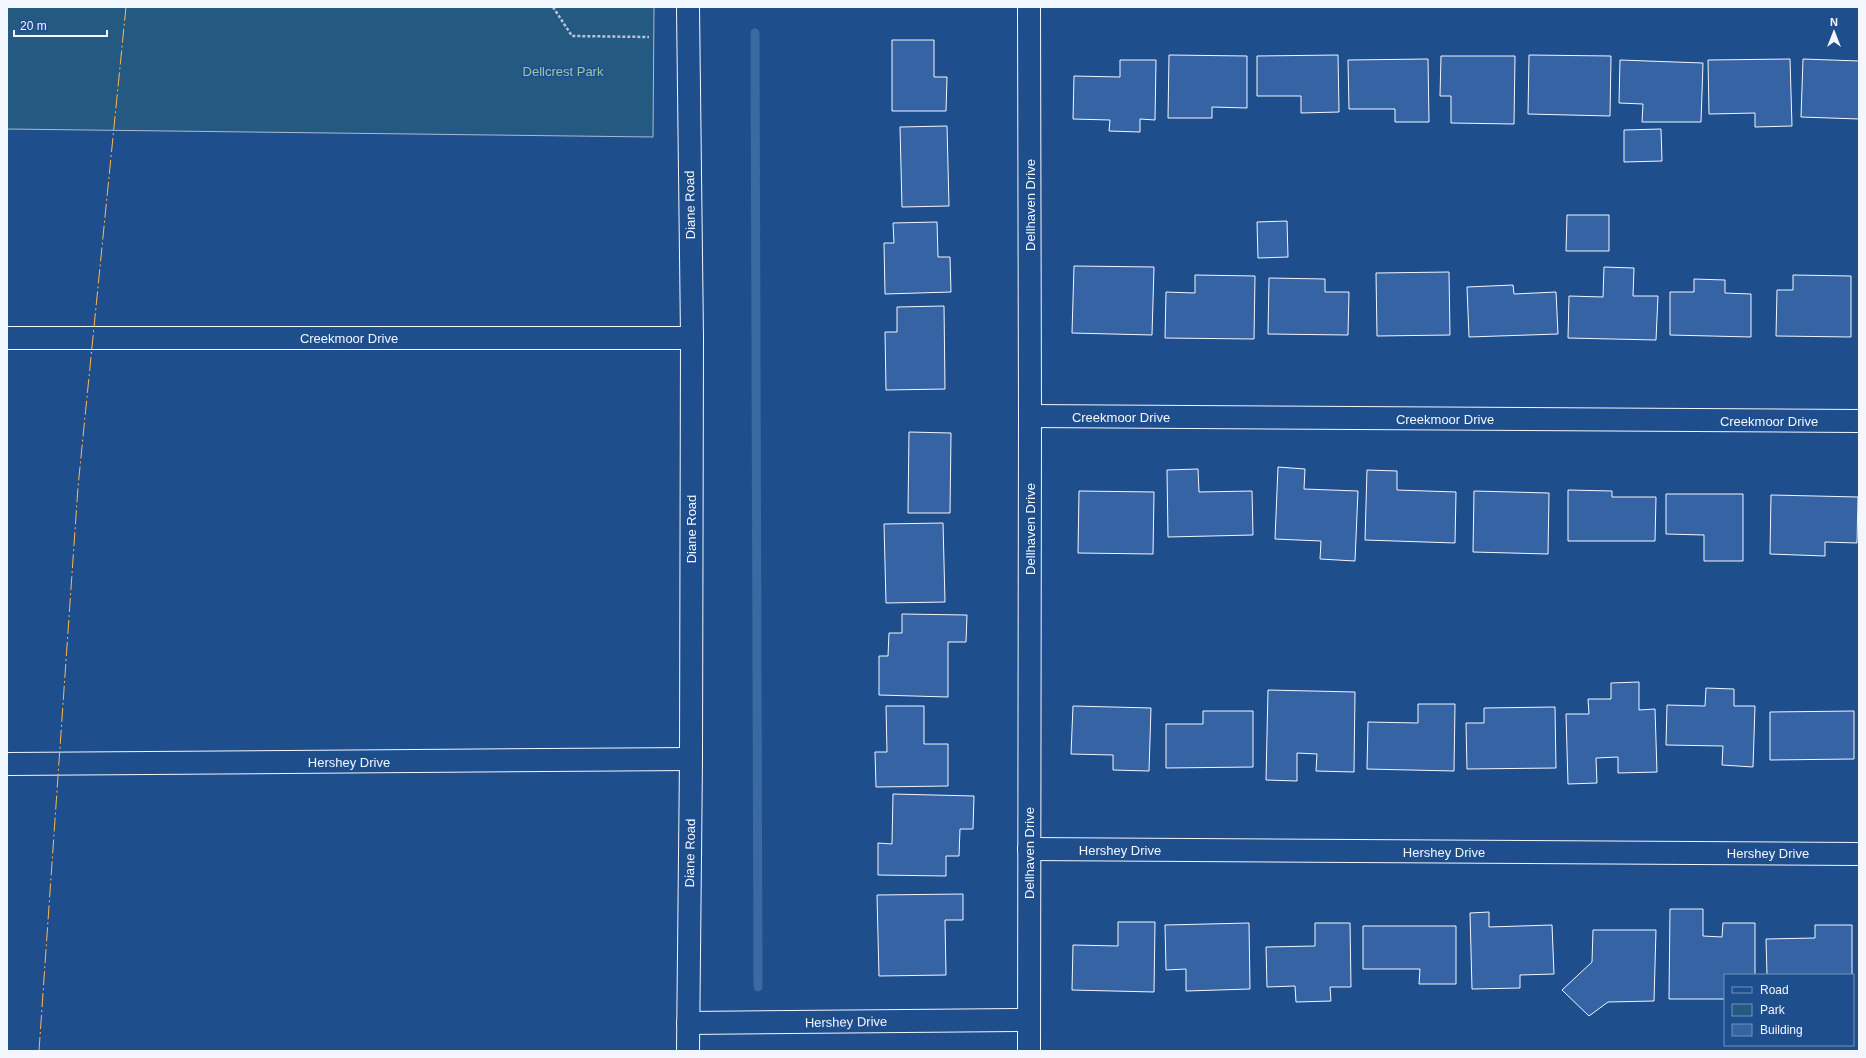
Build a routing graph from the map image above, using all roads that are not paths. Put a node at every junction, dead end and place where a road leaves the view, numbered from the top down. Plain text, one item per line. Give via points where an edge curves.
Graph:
1 (688, 7) edge
2 (1029, 7) edge
3 (7, 338) edge
4 (692, 338) junction
5 (1030, 416) junction
6 (1859, 421) edge
7 (691, 759) junction
8 (7, 764) edge
9 (1029, 849) junction
10 (1859, 854) edge
11 (1029, 1020) junction
12 (688, 1023) junction
13 (688, 1051) edge
14 (1029, 1051) edge

1 - 4 street, Diane Road
2 - 5 street, Dellhaven Drive
3 - 4 street, Creekmoor Drive
4 - 7 street, Diane Road
5 - 6 street, Creekmoor Drive
5 - 9 street, Dellhaven Drive
7 - 8 street, Hershey Drive
7 - 12 street, Diane Road
9 - 10 street, Hershey Drive
9 - 11 street, Dellhaven Drive
11 - 12 street, Hershey Drive
11 - 14 street, Dellhaven Drive
12 - 13 street, Diane Road

